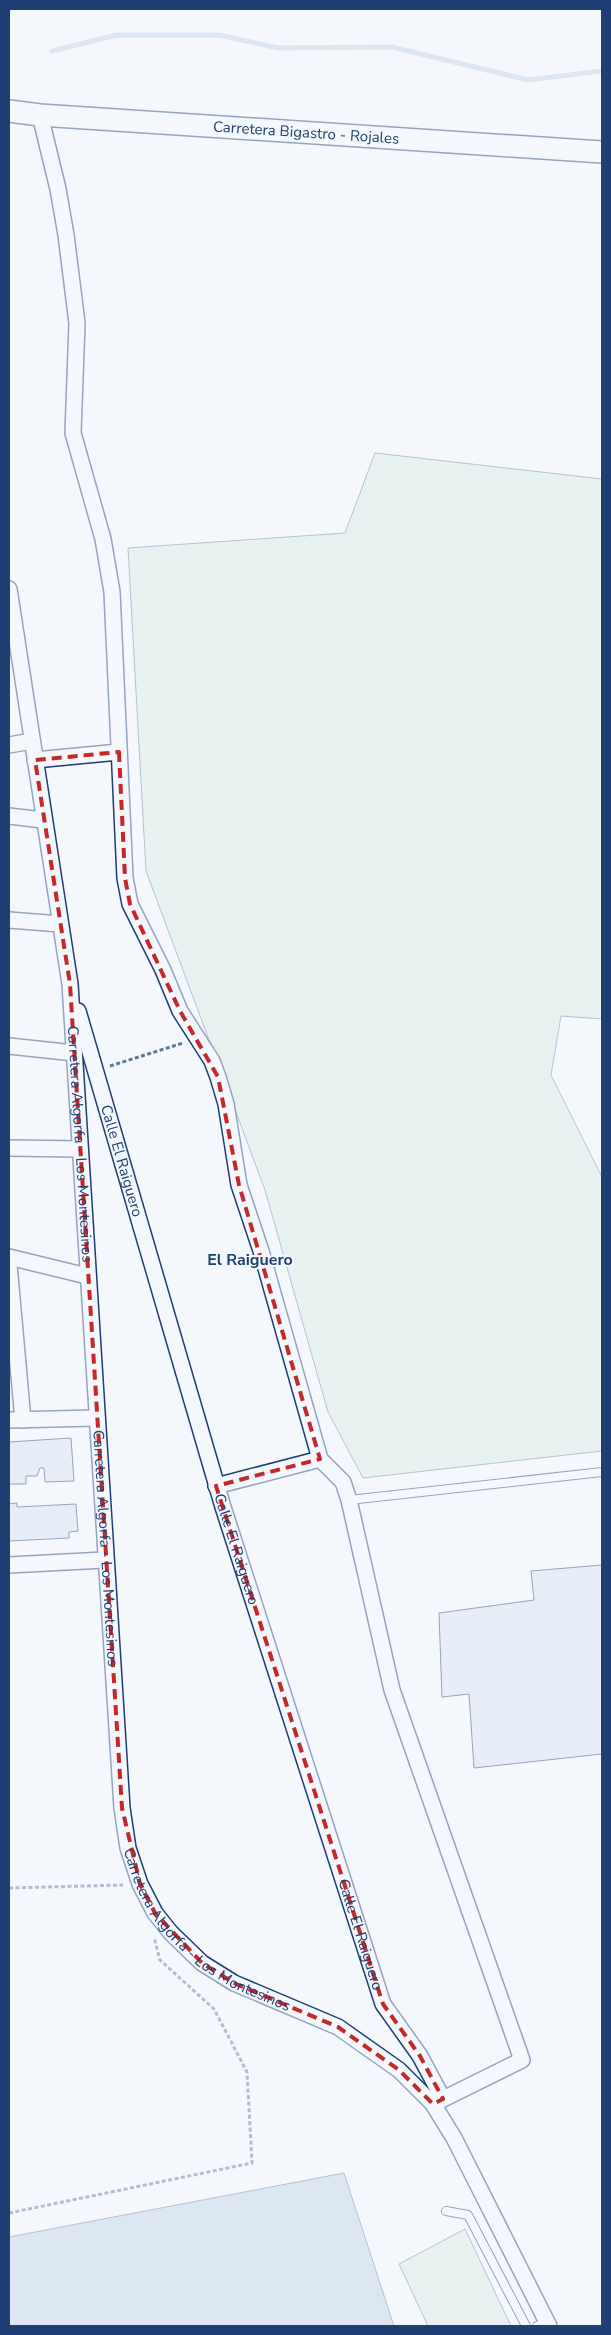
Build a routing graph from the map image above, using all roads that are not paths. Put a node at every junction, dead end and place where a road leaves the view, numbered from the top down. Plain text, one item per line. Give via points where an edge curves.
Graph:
1 (9, 111) edge
2 (40, 116) junction
3 (602, 152) edge
4 (9, 589) edge
5 (32, 741) junction
6 (9, 745) edge
7 (119, 752) junction
8 (35, 760) junction
9 (9, 816) edge
10 (43, 820) junction
11 (9, 920) edge
12 (60, 924) junction
13 (70, 984) junction
14 (9, 1046) edge
15 (74, 1053) junction
16 (9, 1148) edge
17 (80, 1149) junction
18 (9, 1257) edge
19 (9, 1265) edge
20 (87, 1276) junction
21 (96, 1418) junction
22 (16, 1420) edge
23 (320, 1459) junction
24 (602, 1472) edge
25 (216, 1486) junction
26 (349, 1500) junction
27 (104, 1560) junction
28 (9, 1565) edge
29 (438, 2101) junction
30 (446, 2211) dead end
31 (544, 2325) edge
32 (526, 2326) edge

1 - 2 main road, Carretera Bigastro - Rojales
2 - 3 main road, Carretera Bigastro - Rojales
2 - 7 street via 63,216 78,323 72,433 103,539 112,592
4 - 5 street, Carretera Algorfa - Los Montesinos
5 - 6 street
5 - 8 street, Carretera Algorfa - Los Montesinos
7 - 8 street
7 - 23 street via 125,878 130,904 180,1011 212,1061 218,1077 226,1104 239,1185
8 - 10 street, Carretera Algorfa - Los Montesinos
9 - 10 street
10 - 12 street, Carretera Algorfa - Los Montesinos
11 - 12 street
12 - 13 street, Carretera Algorfa - Los Montesinos
13 - 15 street, Carretera Algorfa - Los Montesinos
13 - 25 street, Calle El Raiguero
14 - 15 street
15 - 17 street, Carretera Algorfa - Los Montesinos
16 - 17 street
17 - 20 street, Carretera Algorfa - Los Montesinos
18 - 20 street
19 - 22 street
20 - 21 street, Carretera Algorfa - Los Montesinos
21 - 22 street
21 - 27 street, Carretera Algorfa - Los Montesinos
23 - 25 street
23 - 26 street via 342,1482
24 - 26 lane
25 - 29 street, Calle El Raiguero via 383,2004 420,2056
26 - 29 street via 395,1698 522,2060
27 - 28 street
27 - 29 street, Carretera Algorfa - Los Montesinos via 122,1808 128,1848 140,1884 155,1913 202,1963 234,1983 338,2027
29 - 31 street, Carretera Algorfa - Los Montesinos
30 - 32 lane via 468,2215

